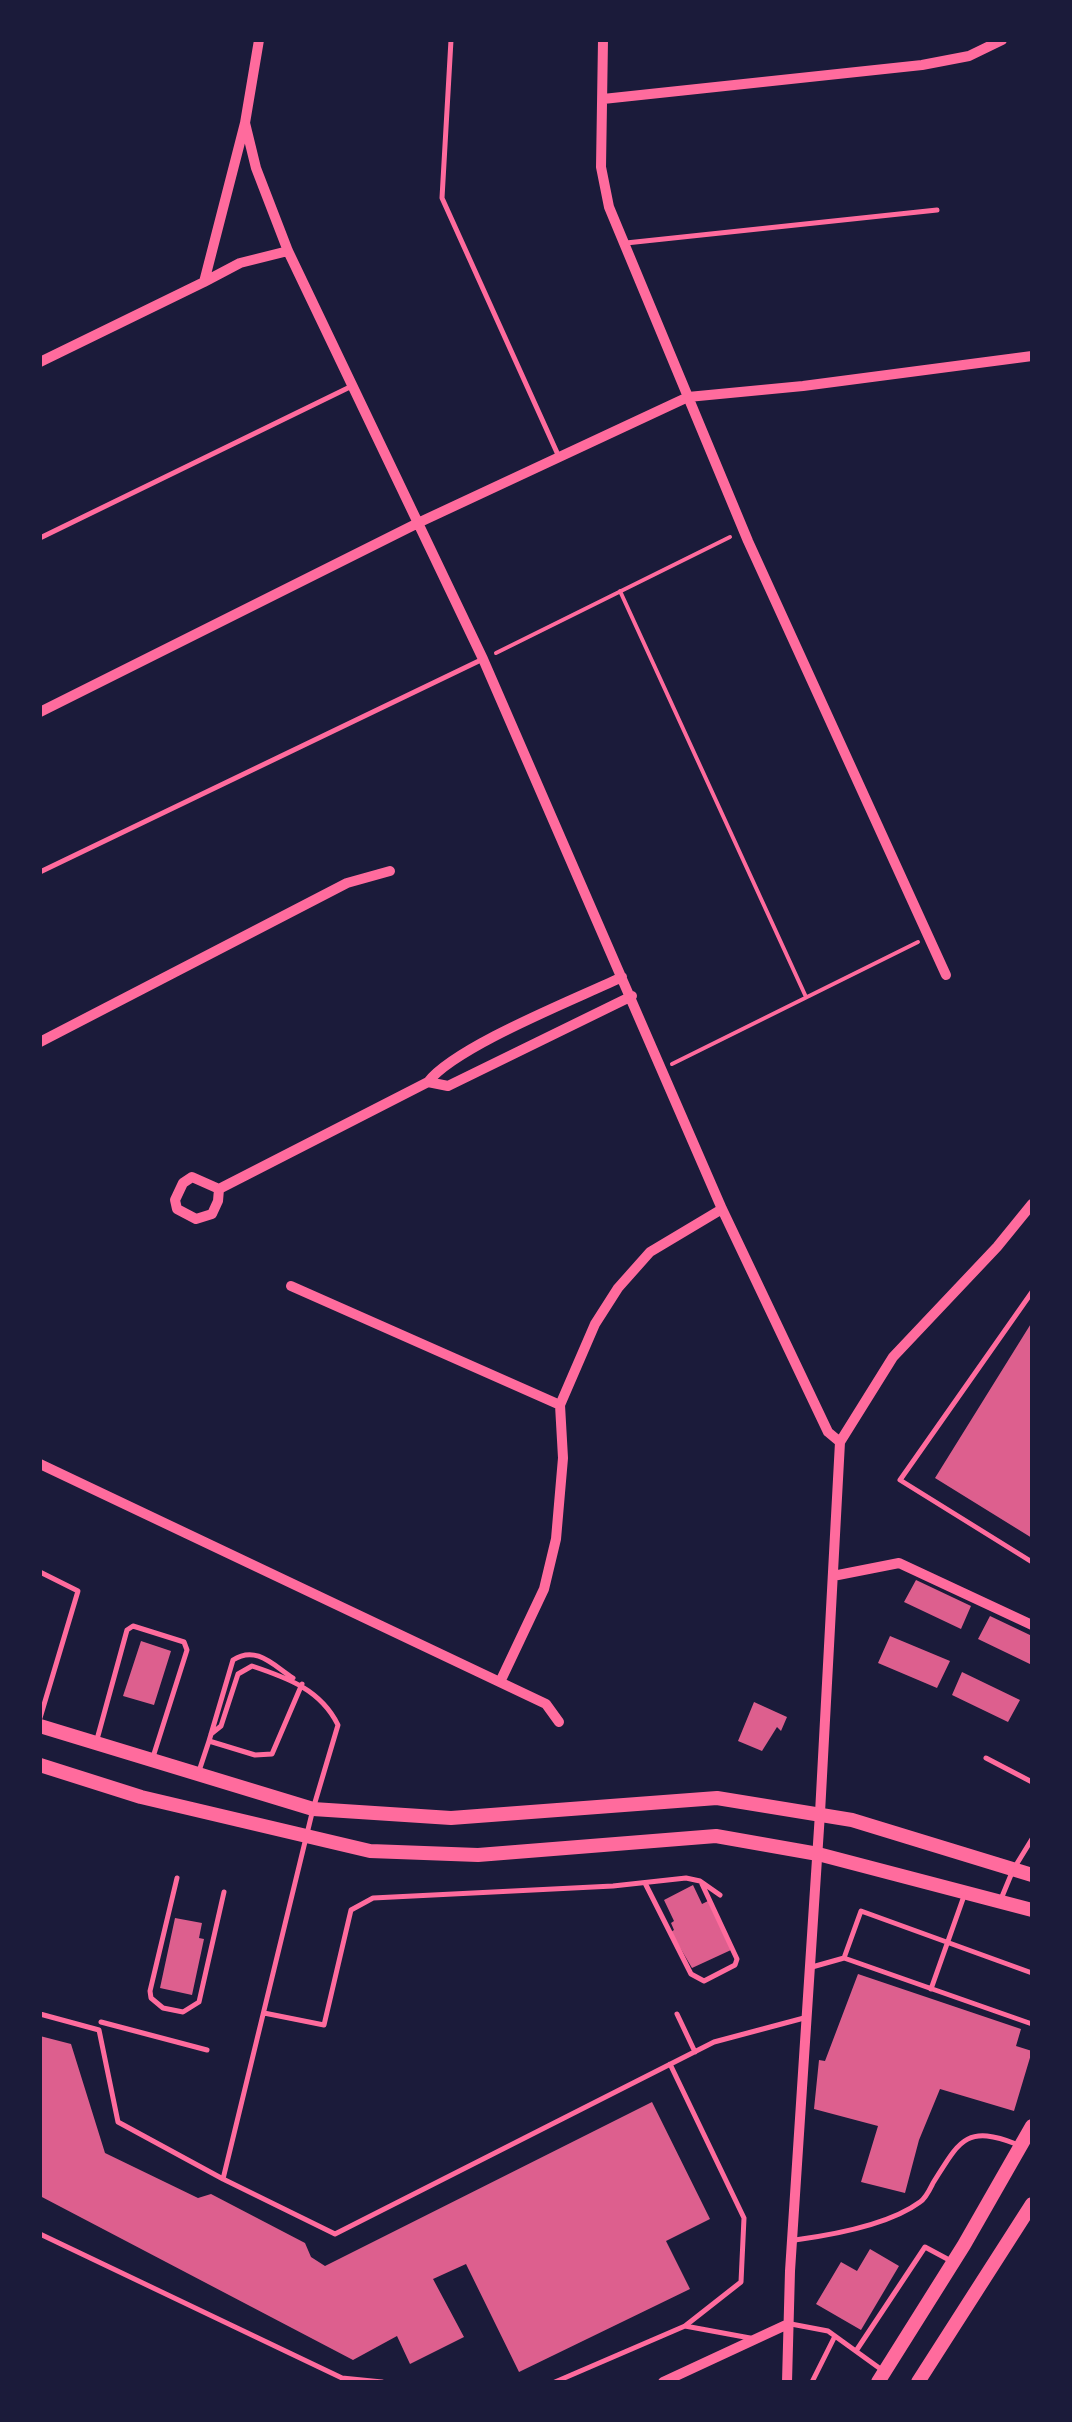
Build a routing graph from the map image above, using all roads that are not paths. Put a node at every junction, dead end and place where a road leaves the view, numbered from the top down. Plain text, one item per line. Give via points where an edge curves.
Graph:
1 (259, 40) edge
2 (452, 40) edge
3 (603, 40) edge
4 (1002, 40) edge
5 (602, 100) junction
6 (245, 123) junction
7 (937, 210) dead end
8 (623, 244) junction
9 (288, 251) junction
10 (204, 282) junction
11 (1032, 356) edge
12 (40, 362) edge
13 (354, 385) junction
14 (688, 398) junction
15 (559, 457) junction
16 (420, 522) junction
17 (40, 538) edge
18 (483, 659) junction
19 (40, 712) edge
20 (390, 871) dead end
21 (40, 872) edge
22 (946, 975) dead end
23 (622, 977) junction
24 (632, 996) junction
25 (503, 1034) junction
26 (40, 1042) edge
27 (512, 1054) junction
28 (428, 1082) junction
29 (219, 1189) junction
30 (1032, 1204) edge
31 (722, 1209) junction
32 (291, 1286) dead end
33 (1032, 1292) edge
34 (560, 1404) junction
35 (840, 1442) junction
36 (40, 1464) edge
37 (1032, 1562) edge
38 (40, 1572) edge
39 (833, 1576) junction
40 (1032, 1625) edge
41 (500, 1682) junction
42 (303, 1685) junction
43 (40, 1718) edge
44 (559, 1722) dead end
45 (40, 1726) edge
46 (210, 1738) junction
47 (96, 1743) junction
48 (986, 1758) dead end
49 (152, 1760) junction
50 (40, 1766) edge
51 (198, 1774) junction
52 (1032, 1782) edge
53 (313, 1809) junction
54 (820, 1813) junction
55 (306, 1836) junction
56 (1032, 1838) edge
57 (818, 1854) junction
58 (1013, 1870) junction
59 (1032, 1876) edge
60 (177, 1878) dead end
61 (700, 1881) junction
62 (645, 1883) junction
63 (224, 1892) dead end
64 (964, 1893) junction
65 (720, 1895) dead end
66 (1000, 1902) junction
67 (1032, 1910) edge
68 (947, 1943) junction
69 (844, 1958) junction
70 (810, 1967) junction
71 (1032, 1973) edge
72 (930, 1989) junction
73 (264, 2013) junction
74 (40, 2014) edge
75 (677, 2014) dead end
76 (806, 2017) junction
77 (101, 2022) dead end
78 (1032, 2024) edge
79 (207, 2050) dead end
80 (696, 2052) junction
81 (670, 2064) junction
82 (1032, 2126) edge
83 (1021, 2146) junction
84 (224, 2179) junction
85 (1032, 2204) edge
86 (1027, 2223) edge
87 (40, 2234) edge
88 (792, 2240) junction
89 (953, 2262) junction
90 (788, 2324) junction
91 (685, 2326) junction
92 (835, 2336) junction
93 (756, 2339) junction
94 (856, 2351) junction
95 (692, 2369) junction
96 (881, 2377) edge
97 (382, 2382) edge
98 (555, 2382) edge
99 (664, 2382) edge
100 (698, 2382) edge
101 (787, 2382) edge
102 (812, 2382) edge
103 (918, 2382) edge

1 - 6 street
2 - 15 lane via 442,198
3 - 5 street
4 - 5 street via 969,56 922,65
5 - 8 street via 601,168
6 - 9 street
6 - 10 street
7 - 8 lane
8 - 14 street
9 - 10 street via 240,263
9 - 13 street
10 - 12 street
11 - 14 street
13 - 16 street
13 - 17 lane
14 - 15 street
14 - 22 street
15 - 16 street
16 - 18 street
16 - 19 street
18 - 21 lane
18 - 23 street
20 - 26 street via 347,883
23 - 24 street
23 - 25 street
24 - 27 street
24 - 31 street
25 - 27 street
25 - 28 street via 439,1067
27 - 28 street via 448,1086
28 - 29 street
29 - 29 street via 212,1214 196,1220 177,1209 178,1191 192,1178
30 - 35 street via 893,1357
31 - 34 street via 650,1252 618,1288 594,1324
31 - 35 street via 828,1432
32 - 34 street
33 - 37 lane via 900,1480
34 - 41 street via 556,1539 544,1589
35 - 39 street
36 - 41 street
38 - 43 lane via 78,1591
39 - 40 street via 899,1563
39 - 54 street
41 - 44 street via 546,1704
42 - 46 lane via 272,1754 255,1756
42 - 46 lane via 252,1666 238,1674 221,1726
42 - 46 lane via 256,1653 243,1653 233,1660
42 - 53 lane via 338,1725
45 - 47 main road
46 - 51 lane
47 - 49 main road
47 - 49 lane via 127,1630 134,1626 184,1642 187,1650
48 - 52 lane
49 - 51 main road
50 - 55 main road
51 - 53 main road
53 - 54 main road via 451,1818 717,1798
53 - 55 lane
54 - 57 street
54 - 58 main road
55 - 57 main road via 370,1851 478,1855 716,1836
55 - 73 lane
56 - 58 lane
57 - 64 main road
57 - 70 street
58 - 59 main road
58 - 66 lane
60 - 63 lane via 150,1991 163,2008 183,2012 199,2002
61 - 62 lane
61 - 62 lane via 737,1958 704,1981 691,1974
61 - 65 lane
62 - 73 lane via 373,1898 351,1910 324,2025
64 - 66 main road
64 - 68 lane
66 - 67 main road
68 - 69 lane via 861,1911
68 - 71 lane
68 - 72 lane
69 - 70 lane
69 - 72 lane
70 - 76 street
72 - 78 lane
73 - 84 lane
74 - 84 lane via 99,2030 118,2122
75 - 80 lane
76 - 80 lane
76 - 88 street
77 - 79 lane
80 - 81 lane
81 - 84 lane via 334,2234
81 - 91 lane via 744,2218 741,2282
82 - 83 main road
83 - 88 lane via 996,2136 966,2138 922,2201 848,2230
83 - 89 main road
85 - 86 main road
86 - 103 main road
87 - 97 lane via 342,2378
88 - 90 street
89 - 94 lane via 925,2246
89 - 96 main road
90 - 92 lane
90 - 93 street
90 - 101 street
91 - 93 lane
91 - 98 lane
92 - 94 lane
92 - 102 lane
93 - 95 street
94 - 96 lane
95 - 99 street
95 - 100 lane

